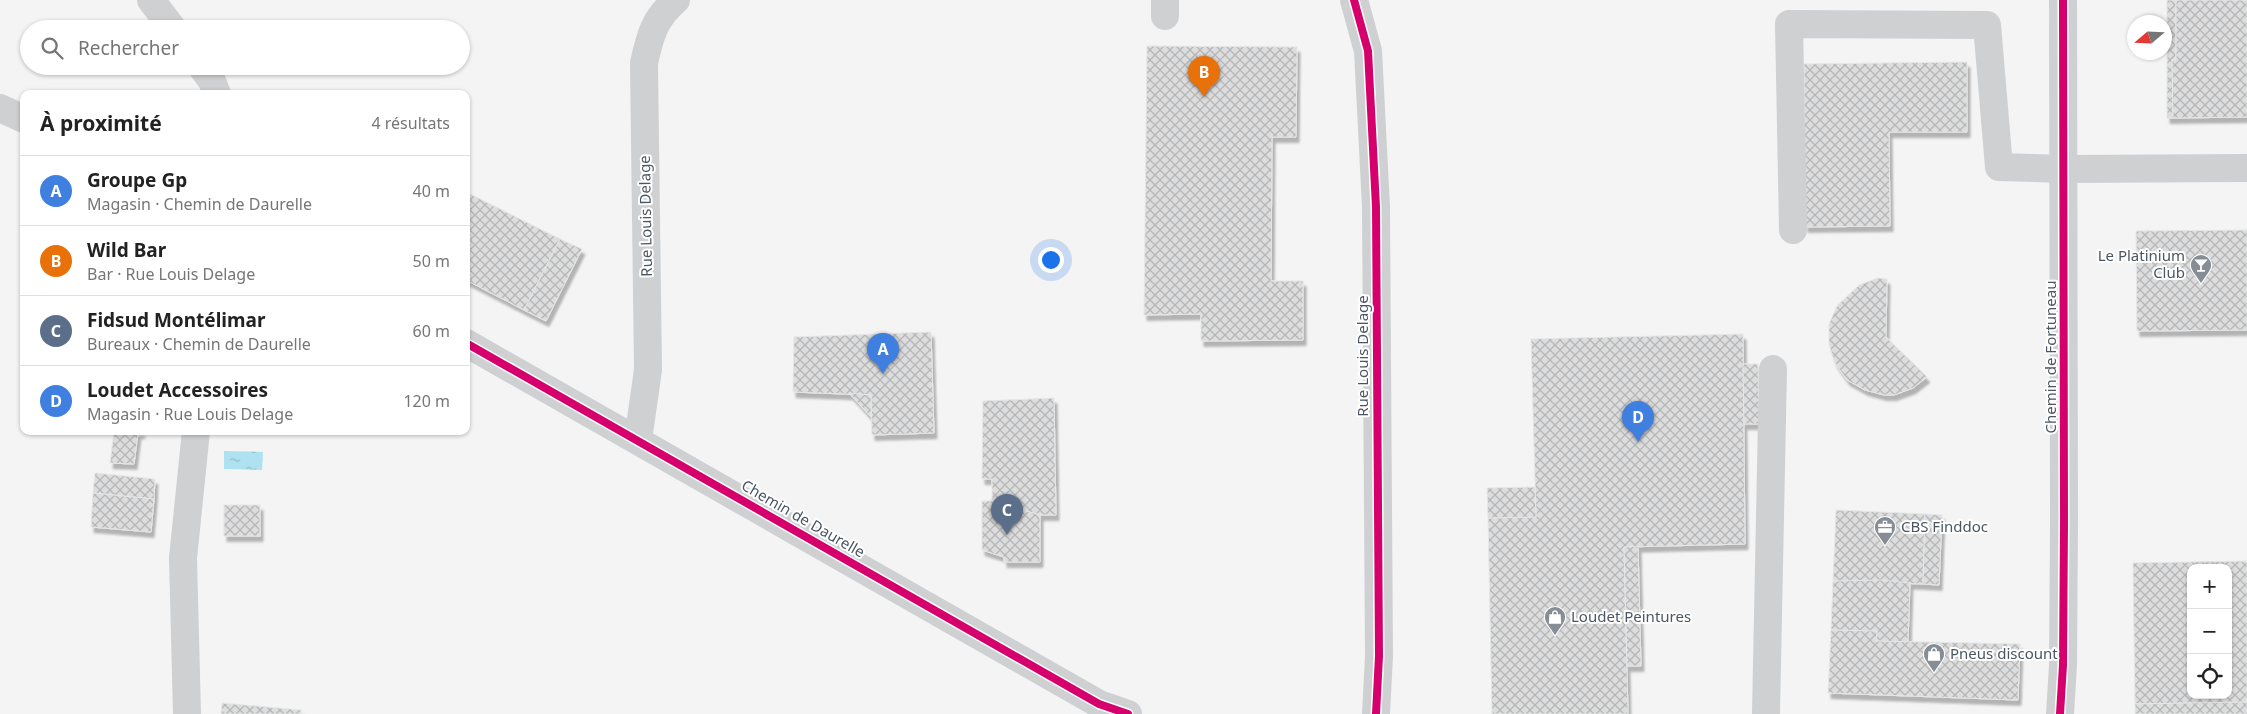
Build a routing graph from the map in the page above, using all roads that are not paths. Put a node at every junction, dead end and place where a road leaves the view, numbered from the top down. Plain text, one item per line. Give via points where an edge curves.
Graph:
1 (151, 0) edge
2 (676, 0) edge
3 (1354, 0) edge
4 (2063, 0) edge
5 (166, 20) edge
6 (208, 75) edge
7 (215, 90) edge
8 (0, 108) edge
9 (20, 117) edge
10 (2247, 168) edge
11 (2065, 169) junction
12 (1793, 230) dead end
13 (470, 345) edge
14 (1773, 369) dead end
15 (196, 435) edge
16 (638, 440) junction
17 (187, 714) edge
18 (1128, 714) edge
19 (1376, 714) edge
20 (1766, 714) edge
21 (2060, 714) edge

1 - 5 street
2 - 16 street, Rue Louis Delage via 663,12 651,33 644,63 648,370
3 - 19 street, Rue Louis Delage via 1368,51 1376,207 1379,656
4 - 11 street, Chemin de Fortuneau
6 - 7 street
8 - 9 street
10 - 11 street
11 - 12 street via 1999,167 1987,26 1789,24
11 - 21 street, Chemin de Fortuneau via 2063,665
13 - 16 street, Chemin de Daurelle
14 - 20 street
15 - 17 street via 184,558
16 - 18 street, Chemin de Daurelle via 1099,704

